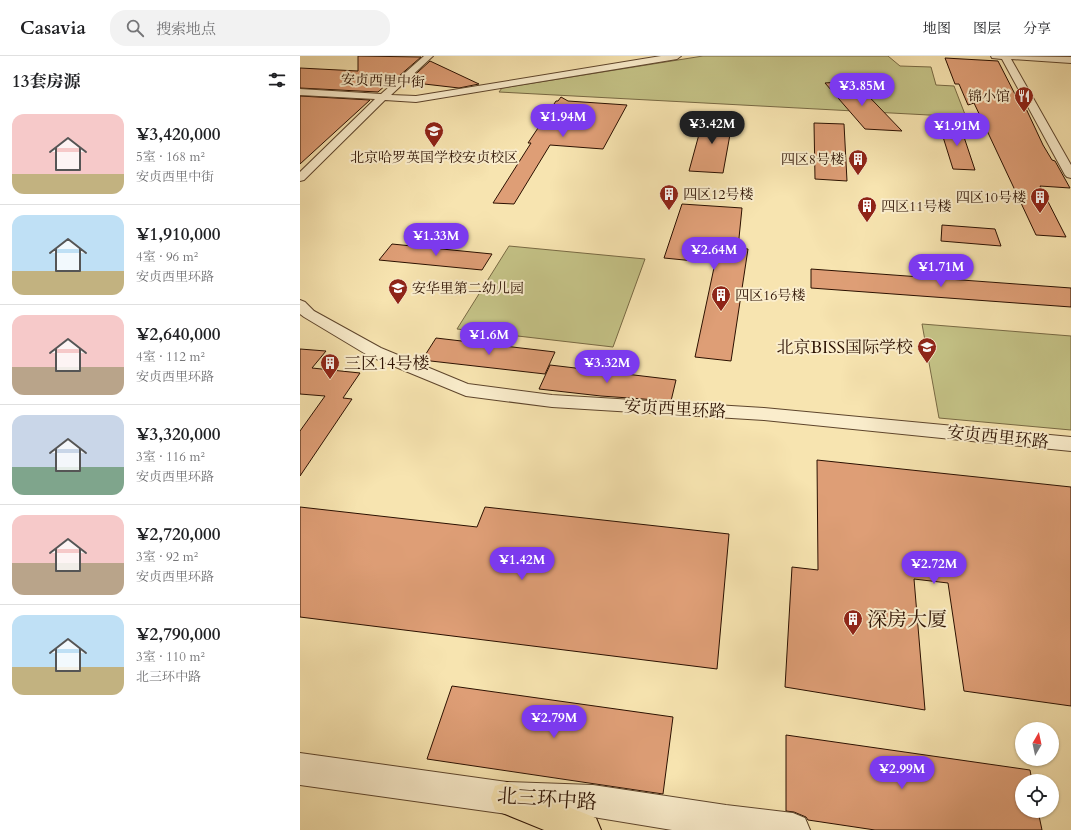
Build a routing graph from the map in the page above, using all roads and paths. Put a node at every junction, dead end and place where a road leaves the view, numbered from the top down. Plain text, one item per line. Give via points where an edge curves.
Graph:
1 (429, 56) edge
2 (677, 56) edge
3 (992, 56) edge
4 (1005, 57) edge
5 (1071, 60) edge
6 (300, 92) edge
7 (383, 97) junction
8 (1071, 175) edge
9 (300, 178) edge
10 (300, 305) edge
11 (1071, 444) edge
12 (300, 769) edge
13 (507, 798) junction
14 (584, 830) edge
15 (793, 830) edge

1 - 7 street
2 - 7 street, 安贞西里中街 via 416,99
3 - 4 street
4 - 5 street
4 - 8 street
6 - 7 street, 安贞西里中街
7 - 9 street
10 - 11 street, 安贞西里环路 via 310,314 375,352 466,390 552,401 764,414
12 - 13 street, 北三环中路
13 - 14 highway
13 - 15 street, 北三环中路 via 593,801

